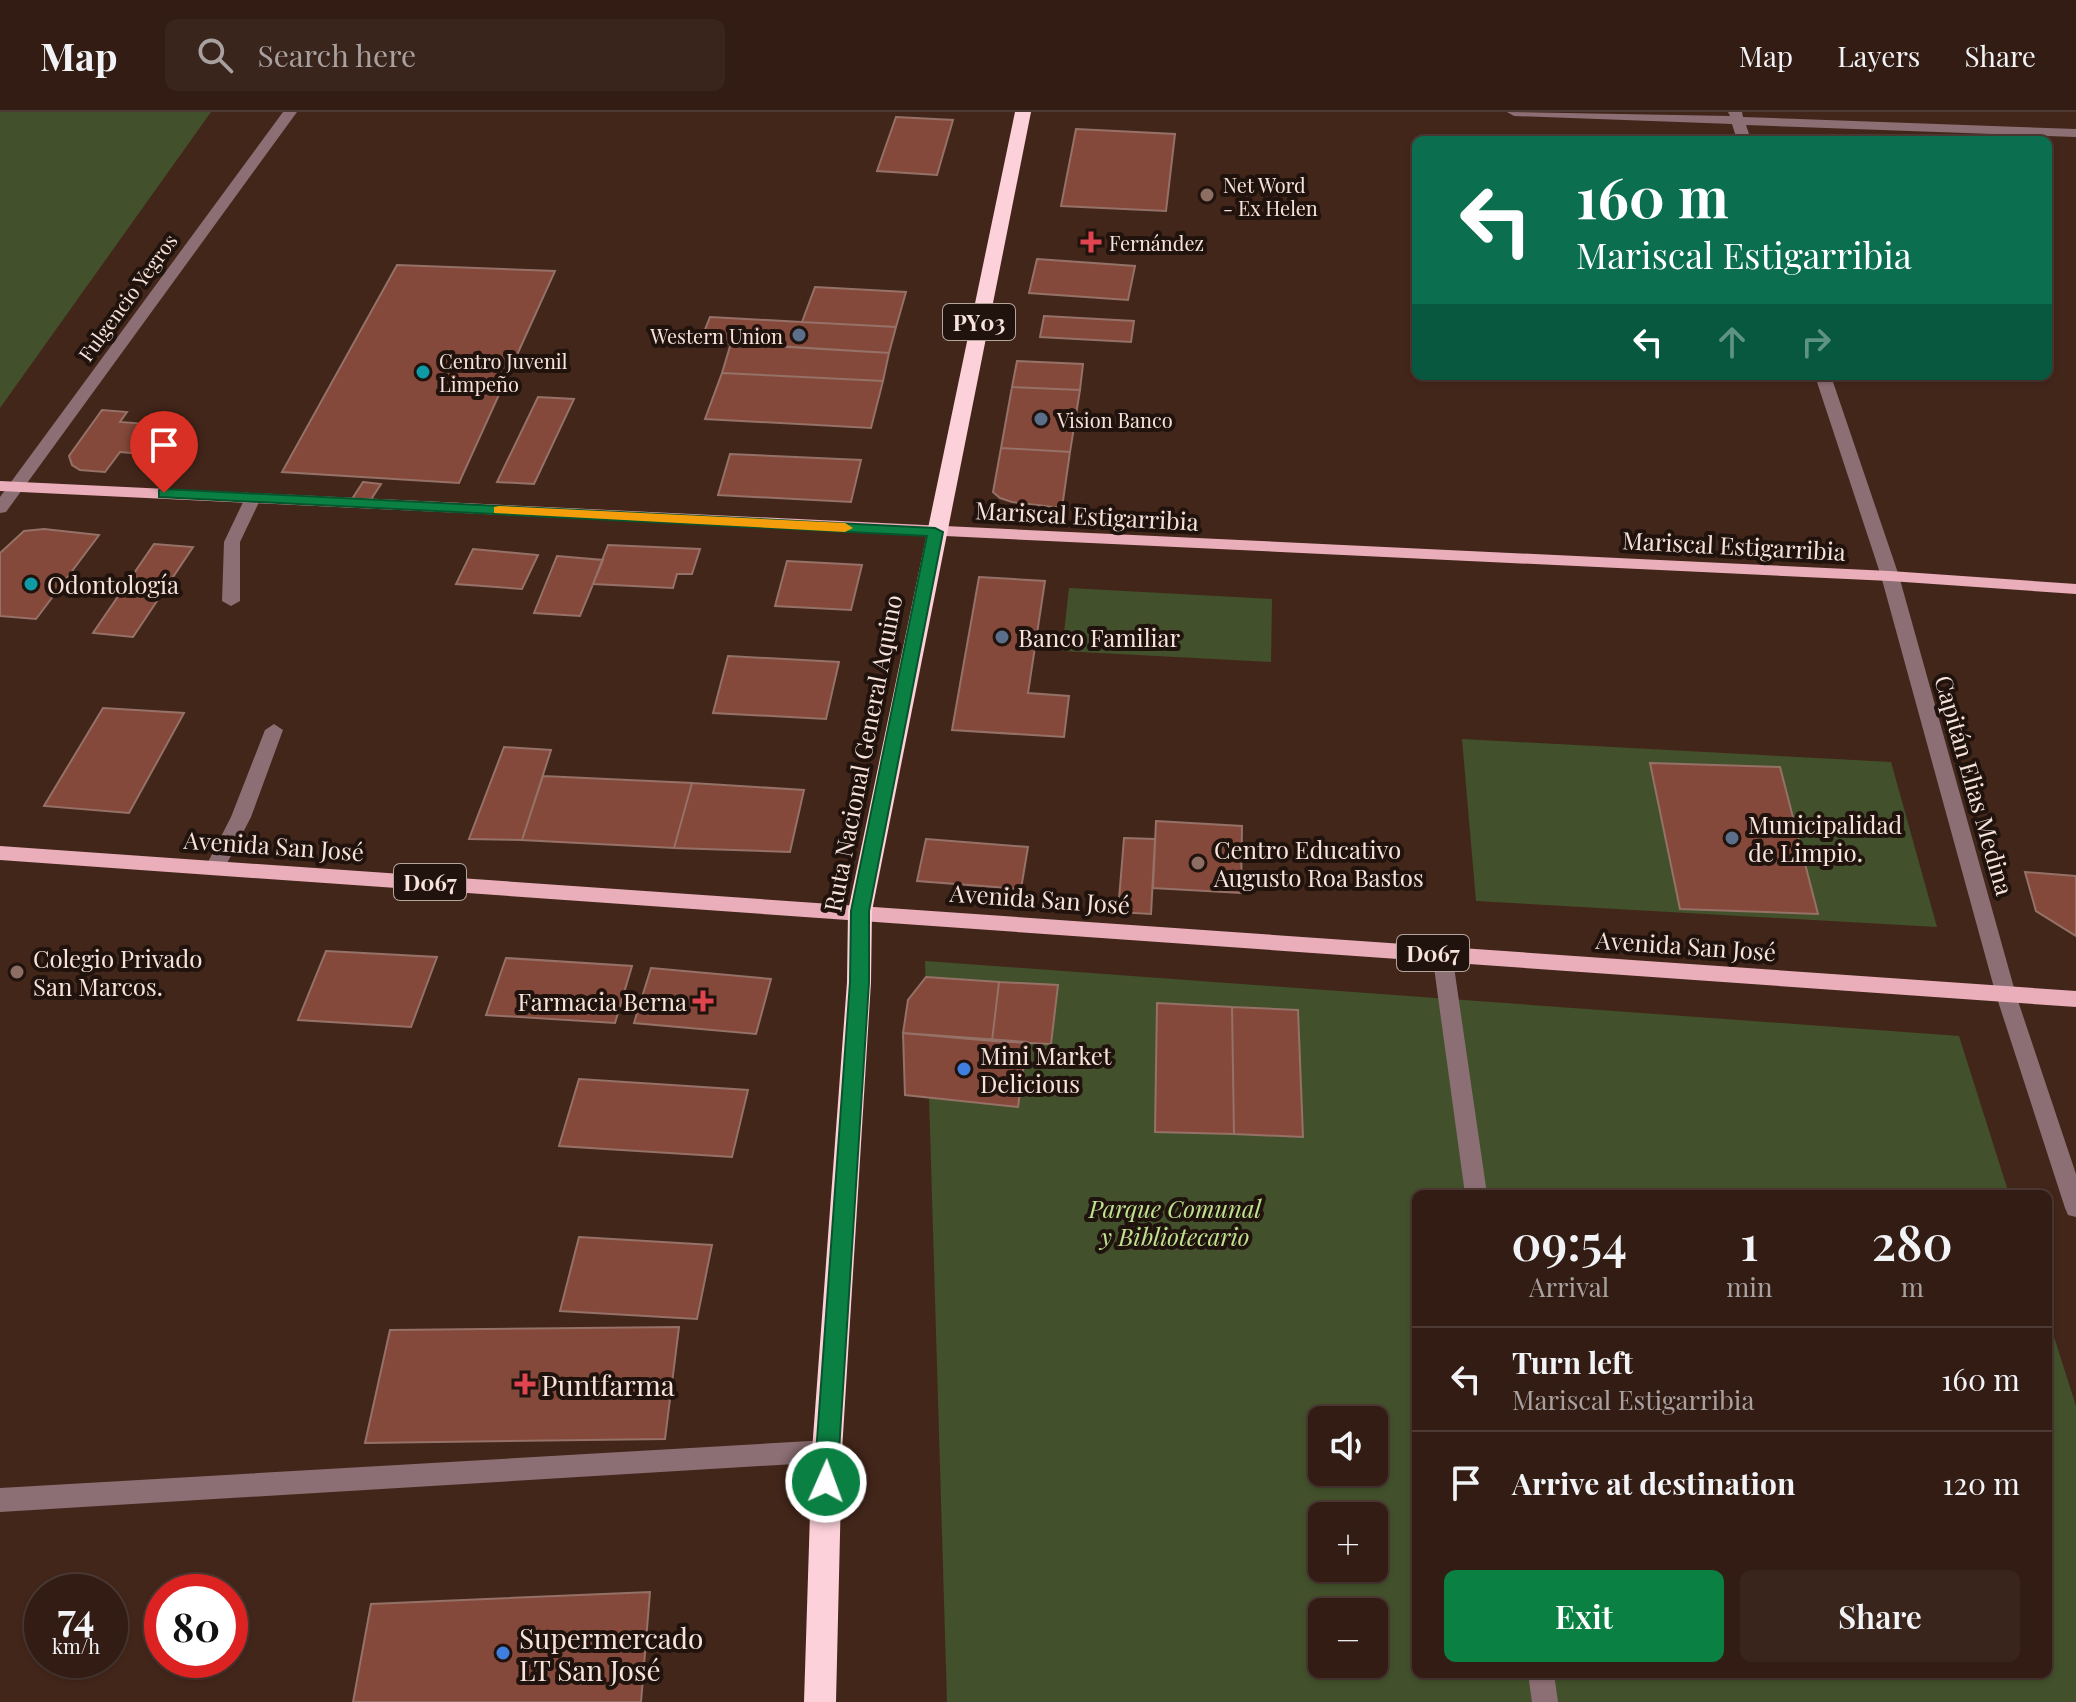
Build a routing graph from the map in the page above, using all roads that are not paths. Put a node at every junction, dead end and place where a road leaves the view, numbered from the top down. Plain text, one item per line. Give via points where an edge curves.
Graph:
1 (290, 112) edge
2 (1023, 112) edge
3 (1514, 112) edge
4 (1736, 116) edge
5 (2076, 133) edge
6 (1743, 136) edge
7 (1824, 380) edge
8 (8, 486) edge
9 (253, 498) junction
10 (0, 508) edge
11 (935, 532) junction
12 (1890, 576) junction
13 (2076, 589) edge
14 (231, 601) dead end
15 (274, 730) dead end
16 (0, 853) edge
17 (215, 868) junction
18 (860, 911) junction
19 (1442, 953) junction
20 (2006, 995) junction
21 (2076, 999) edge
22 (1475, 1190) edge
23 (2076, 1208) edge
24 (827, 1451) junction
25 (0, 1500) edge
26 (1542, 1678) edge
27 (820, 1702) edge
28 (1545, 1702) edge

1 - 8 street, Fulgencio Yegros
2 - 11 highway, Ruta Nacional General Aquino / PY03
3 - 4 street
4 - 5 street
4 - 6 street
7 - 12 street, Capitán Elias Medina
8 - 9 main road, Mariscal Estigarribia
8 - 10 street, Fulgencio Yegros
9 - 11 main road, Mariscal Estigarribia
9 - 14 street via 232,542
11 - 12 main road, Mariscal Estigarribia
11 - 18 highway, Ruta Nacional General Aquino / PY03
12 - 13 main road, Mariscal Estigarribia
12 - 20 street, Capitán Elias Medina
15 - 17 street
16 - 17 main road, Avenida San José / D067
17 - 18 main road, Avenida San José / D067
18 - 19 main road, Avenida San José / D067
18 - 24 highway, Ruta Nacional General Aquino / PY03
19 - 20 main road, Avenida San José / D067
19 - 22 street
20 - 21 main road, Avenida San José / D067
20 - 23 street, Capitán Elias Medina
24 - 25 street
24 - 27 highway, Ruta Nacional General Aquino / PY03
26 - 28 street

